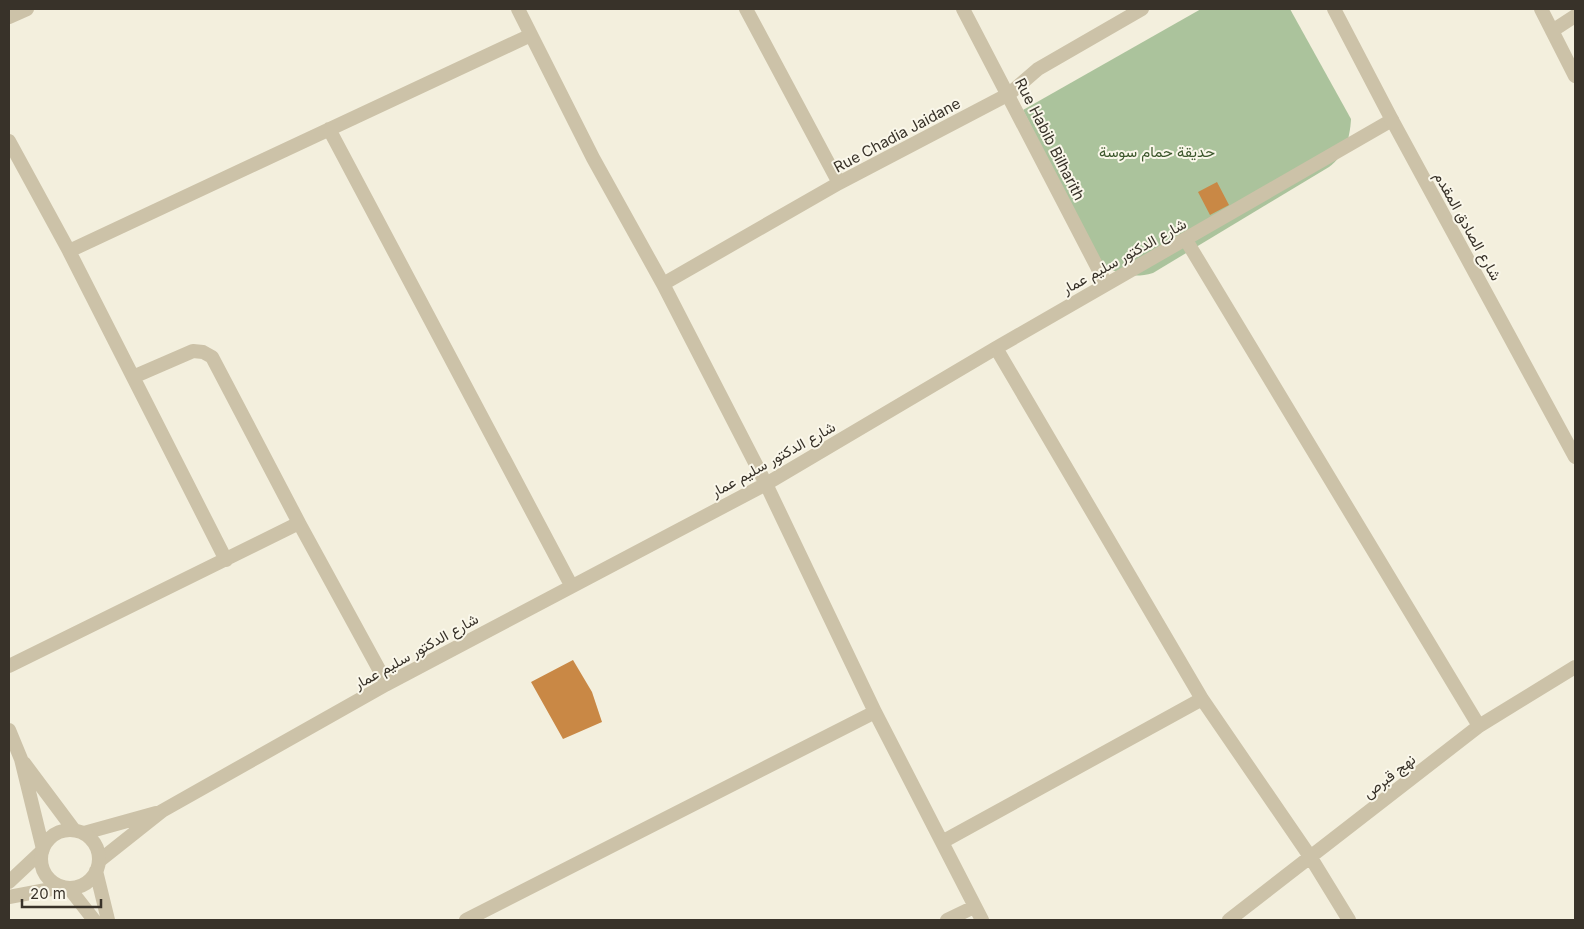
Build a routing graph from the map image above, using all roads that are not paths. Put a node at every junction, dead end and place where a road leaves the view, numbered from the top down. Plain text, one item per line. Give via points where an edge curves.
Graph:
1 (28, 9) edge
2 (518, 9) edge
3 (746, 9) edge
4 (963, 9) edge
5 (1142, 9) edge
6 (1334, 9) edge
7 (1541, 9) edge
8 (9, 16) edge
9 (1575, 16) edge
10 (1552, 31) junction
11 (531, 35) junction
12 (1575, 76) edge
13 (1009, 94) junction
14 (1392, 120) junction
15 (328, 129) junction
16 (9, 141) edge
17 (839, 183) junction
18 (1186, 240) junction
19 (69, 252) junction
20 (663, 284) junction
21 (1106, 284) junction
22 (996, 348) junction
23 (133, 377) junction
24 (1575, 457) edge
25 (766, 484) junction
26 (299, 523) junction
27 (226, 560) junction
28 (571, 586) junction
29 (9, 666) edge
30 (1575, 667) edge
31 (387, 684) junction
32 (1202, 699) junction
33 (875, 712) junction
34 (1479, 726) junction
35 (9, 730) edge
36 (21, 759) junction
37 (162, 811) junction
38 (79, 832) junction
39 (942, 842) junction
40 (43, 850) junction
41 (1312, 858) junction
42 (98, 866) junction
43 (9, 882) edge
44 (66, 887) junction
45 (9, 897) edge
46 (974, 907) junction
47 (94, 920) edge
48 (108, 920) edge
49 (466, 920) edge
50 (947, 920) edge
51 (982, 920) edge
52 (1229, 920) edge
53 (1349, 920) edge

1 - 8 street
2 - 11 street
3 - 17 street
4 - 13 street, Rue Habib Bilharith
5 - 13 street, Rue Chadia Jaidane via 1045,65
6 - 14 street, شارع الصادق المقدم
7 - 10 street
9 - 10 street
10 - 12 street
11 - 15 street
11 - 20 street via 593,158
13 - 17 street, Rue Chadia Jaidane
13 - 21 street, Rue Habib Bilharith
14 - 18 street, شارع الدكتور سليم عمار
14 - 24 street, شارع الصادق المقدم
15 - 19 street
15 - 28 street
16 - 19 street
17 - 20 street, Rue Chadia Jaidane
18 - 21 street, شارع الدكتور سليم عمار
18 - 34 street
19 - 23 street
20 - 25 street
21 - 22 street, شارع الدكتور سليم عمار
22 - 25 street, شارع الدكتور سليم عمار
22 - 32 street
23 - 26 street via 193,351 212,357
23 - 27 street
25 - 28 street, شارع الدكتور سليم عمار
25 - 33 street
26 - 27 street
26 - 31 street
27 - 29 street
28 - 31 street, شارع الدكتور سليم عمار
30 - 34 street, نهج قبرص
31 - 37 street, شارع الدكتور سليم عمار
32 - 39 street
32 - 41 street
33 - 39 street
33 - 49 street
34 - 41 street, نهج قبرص
35 - 36 street
36 - 38 street
36 - 40 street
37 - 38 street
37 - 42 street
38 - 40 street via 61,831 50,838
38 - 42 street via 92,840 98,850
39 - 46 street
40 - 43 street
40 - 44 street via 45,873 52,882
41 - 52 street, نهج قبرص
41 - 53 street
42 - 44 street via 85,883
42 - 48 street
44 - 45 street
44 - 47 street
46 - 50 street
46 - 51 street

